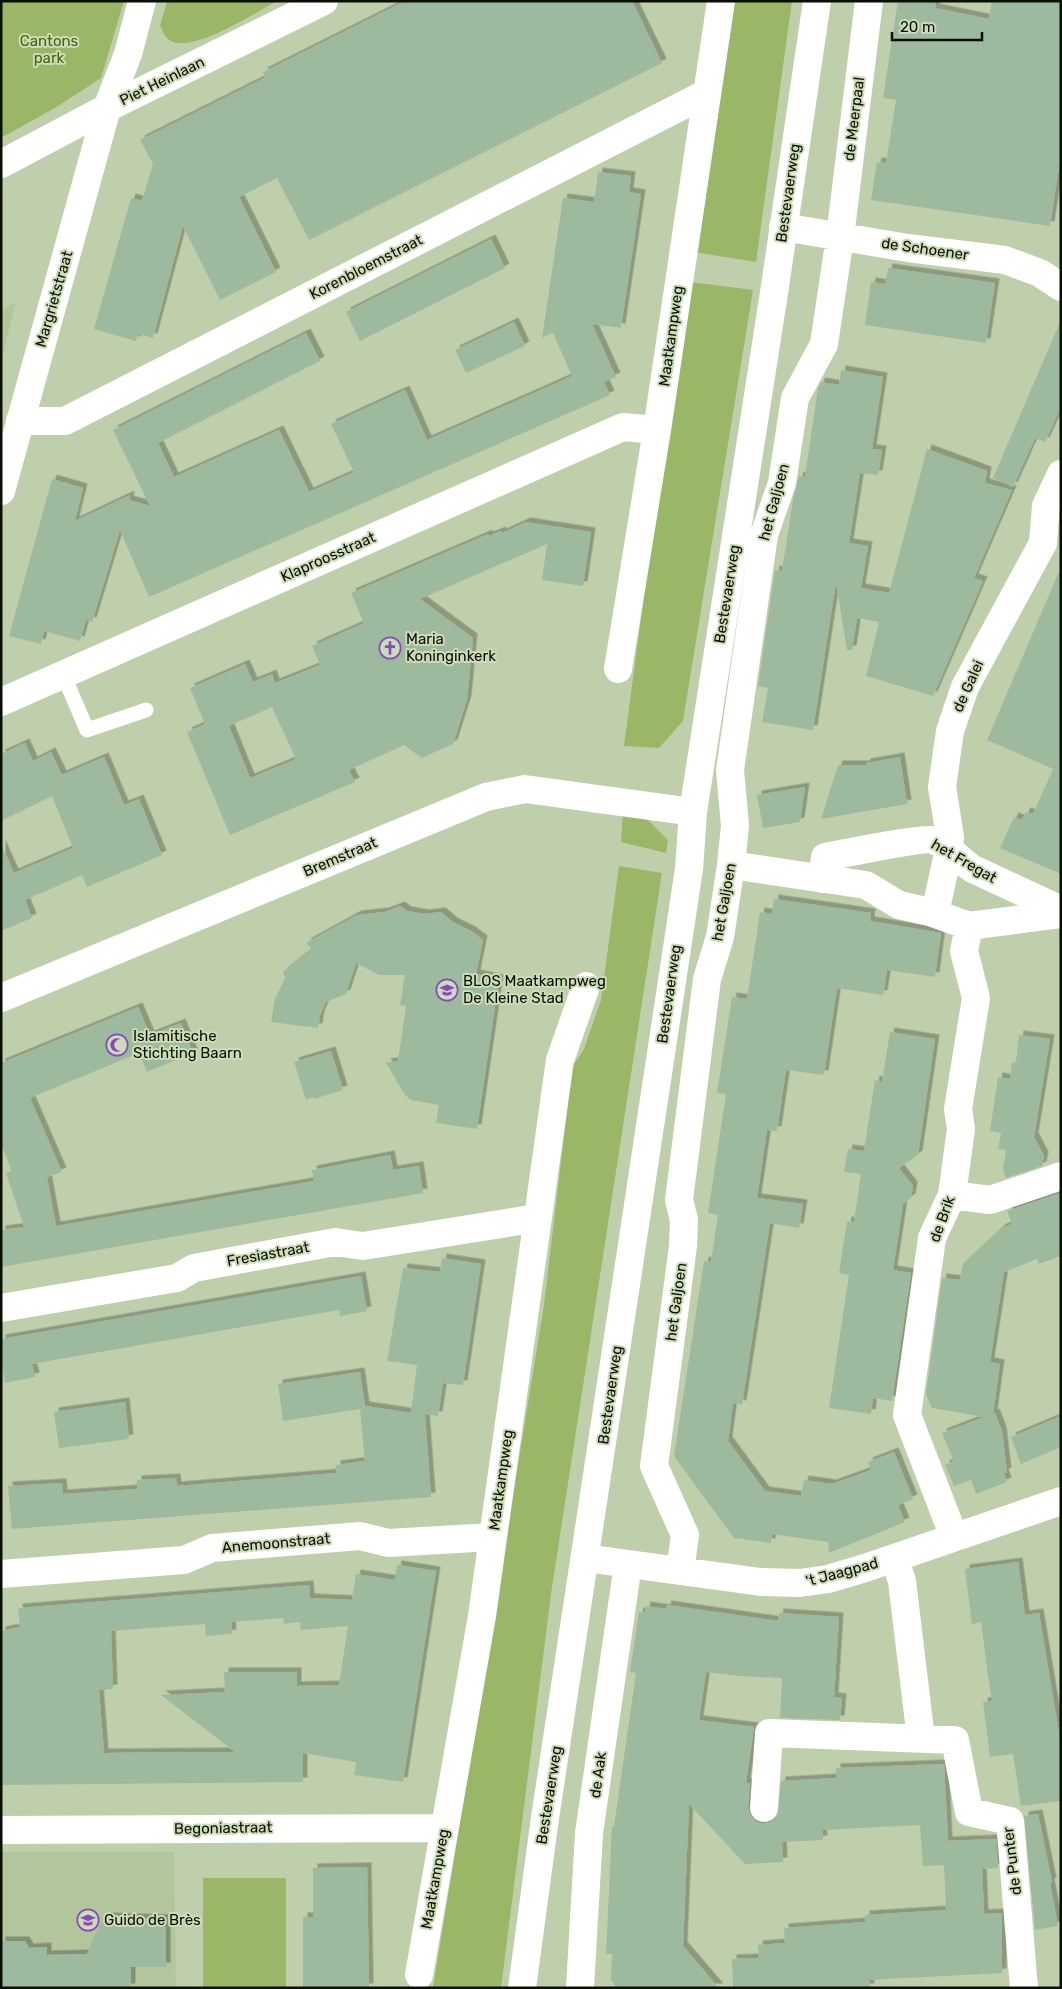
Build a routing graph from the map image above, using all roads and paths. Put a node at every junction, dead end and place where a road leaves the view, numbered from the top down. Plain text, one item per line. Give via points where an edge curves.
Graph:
1 (142, 1) edge
2 (324, 1) edge
3 (721, 1) edge
4 (817, 1) edge
5 (869, 1) edge
6 (707, 93) junction
7 (107, 108) junction
8 (1, 164) edge
9 (783, 227) junction
10 (840, 237) junction
11 (1061, 287) edge
12 (20, 421) junction
13 (657, 430) junction
14 (1061, 474) edge
15 (1, 491) edge
16 (618, 669) dead end
17 (63, 674) junction
18 (1, 702) edge
19 (146, 710) dead end
20 (693, 812) junction
21 (949, 849) junction
22 (731, 865) junction
23 (822, 879) junction
24 (1061, 910) edge
25 (935, 914) junction
26 (1061, 914) edge
27 (969, 926) junction
28 (586, 986) dead end
29 (1, 998) edge
30 (1061, 1176) edge
31 (952, 1195) junction
32 (538, 1218) junction
33 (1, 1308) edge
34 (1061, 1500) edge
35 (492, 1537) junction
36 (954, 1537) junction
37 (585, 1558) junction
38 (894, 1558) junction
39 (628, 1564) junction
40 (680, 1570) junction
41 (1, 1574) edge
42 (921, 1739) junction
43 (764, 1808) dead end
44 (444, 1828) junction
45 (1, 1830) edge
46 (419, 1975) dead end
47 (522, 1988) edge
48 (580, 1988) edge
49 (1024, 1988) edge

1 - 7 street, Margrietstraat via 128,54
2 - 7 street, Piet Heinlaan
3 - 6 street, Maatkampweg
4 - 9 street, Bestevaerweg
5 - 10 street, de Meerpaal
6 - 12 street, Korenbloemstraat via 65,421
6 - 13 street, Maatkampweg
7 - 8 street, Piet Heinlaan
7 - 12 street, Margrietstraat
9 - 10 street, de Schoener
9 - 20 street, Bestevaerweg
10 - 11 street, de Schoener via 1005,260 1040,273
10 - 22 street, het Galjoen via 824,344 795,398 782,483 764,536 730,770 735,826
12 - 15 street, Margrietstraat
13 - 16 street, Maatkampweg
13 - 17 street, Klaproosstraat via 623,427
14 - 21 street, de Galei via 1046,506 1043,543 958,704 942,771
17 - 18 street, Klaproosstraat
17 - 19 lane via 87,730
20 - 29 street, Bremstraat via 525,789 486,797
20 - 37 street, Bestevaerweg via 688,876
21 - 23 street, het Fregat via 932,839 825,857
21 - 24 street, het Fregat via 974,869
21 - 25 street, de Galei
22 - 23 street
22 - 40 street, het Galjoen via 720,937 706,988 680,1200 684,1246 654,1466 685,1535
23 - 25 street via 866,885 900,905
25 - 27 street
26 - 27 street
27 - 31 street, de Brik via 964,951 976,998 958,1109 961,1129
28 - 32 street, Maatkampweg via 560,1060
30 - 31 street via 990,1200
31 - 36 street, de Brik via 932,1238 907,1415
32 - 33 street, Fresiastraat via 363,1246 335,1242 194,1268 177,1278
32 - 35 street, Maatkampweg
34 - 36 street, 't Jaagpad
35 - 41 street, Anemoonstraat via 388,1543 360,1536 212,1548 184,1560
35 - 44 street, Maatkampweg via 482,1616
36 - 38 street, 't Jaagpad
37 - 39 street, 't Jaagpad
37 - 47 street, Bestevaerweg
38 - 40 street, 't Jaagpad via 828,1579 800,1584 761,1582
38 - 42 street via 902,1582
39 - 40 street, 't Jaagpad
39 - 48 street, de Aak via 589,1833
42 - 43 street, de Punter via 769,1733
42 - 49 street, de Punter via 955,1740 968,1812 1010,1821
44 - 45 street, Begoniastraat
44 - 46 street, Maatkampweg

